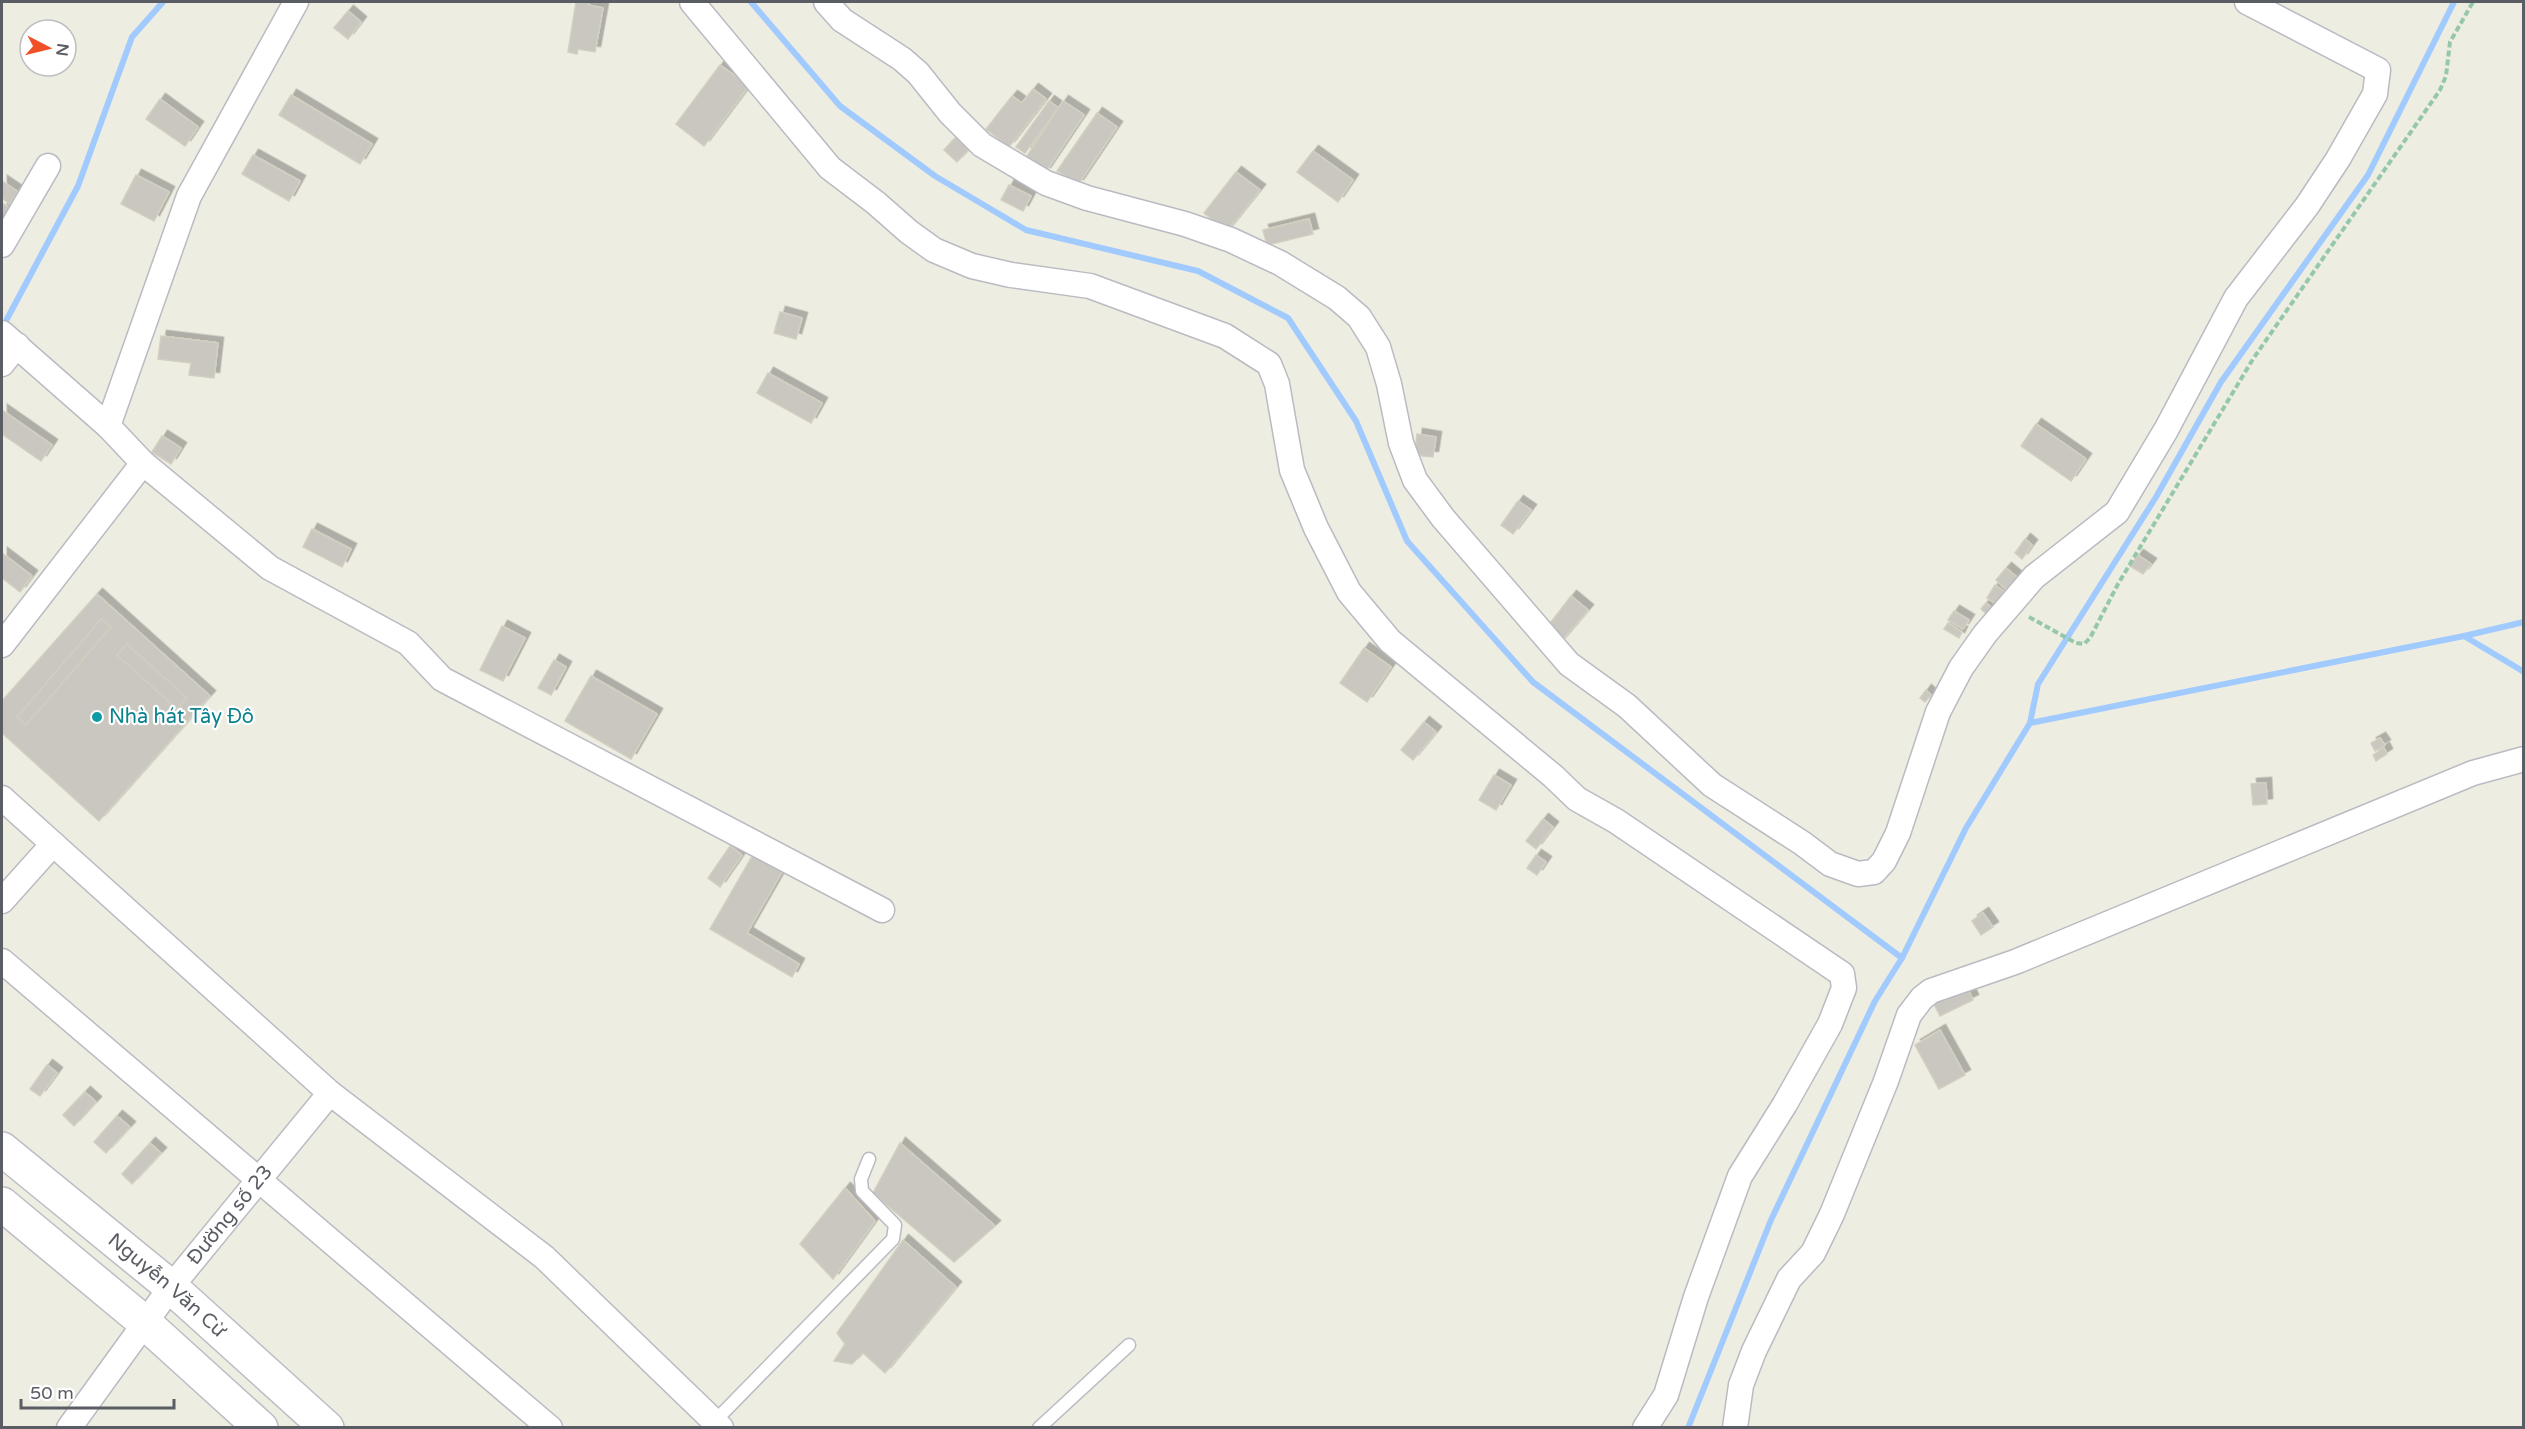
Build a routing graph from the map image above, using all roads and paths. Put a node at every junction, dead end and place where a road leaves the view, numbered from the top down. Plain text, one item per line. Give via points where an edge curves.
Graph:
1 (296, 2) edge
2 (692, 2) edge
3 (826, 2) edge
4 (2247, 2) edge
5 (2473, 2) edge
6 (48, 166) dead end
7 (2, 245) edge
8 (9, 339) edge
9 (2, 364) edge
10 (108, 426) junction
11 (143, 463) junction
12 (2010, 606) junction
13 (2, 645) edge
14 (2523, 759) edge
15 (2, 798) edge
16 (53, 844) junction
17 (2, 901) edge
18 (882, 910) dead end
19 (2, 961) edge
20 (330, 1093) junction
21 (2, 1149) edge
22 (869, 1159) dead end
23 (258, 1178) junction
24 (2, 1204) edge
25 (171, 1287) junction
26 (144, 1322) junction
27 (1129, 1345) dead end
28 (718, 1424) edge
29 (69, 1428) edge
30 (261, 1428) edge
31 (327, 1428) edge
32 (550, 1428) edge
33 (1039, 1428) edge
34 (1645, 1428) edge
35 (1735, 1428) edge

1 - 10 street via 189,196
2 - 34 street via 830,168 934,250 972,266 1090,286 1225,336 1269,364 1277,384 1292,470 1316,528 1349,592 1390,641 1577,799 1616,821 1842,974 1844,988 1830,1024 1740,1176 1666,1395
3 - 12 street via 842,20 918,73 982,145 1046,183 1231,240 1308,278 1359,317 1378,347 1401,443 1415,480 1532,623 1569,664 1627,706 1712,785 1830,864 1858,874 1874,872 1884,861 1898,833 1938,712 1961,668
4 - 12 street via 2378,70 2375,94 2307,206 2236,298 2117,512 2034,577
5 - 12 path via 2451,42 2440,90 2253,359 2145,537 2090,638 2084,644 2076,643
6 - 7 street
8 - 9 street
8 - 10 street
10 - 11 street
11 - 13 street
11 - 18 street via 270,568 408,643 442,679
14 - 35 street via 2473,773 2015,962 1931,991 1922,998 1909,1015 1832,1214 1813,1253 1789,1279 1754,1351 1741,1385
15 - 16 street
16 - 17 street
16 - 20 street
19 - 23 street
20 - 23 street, Đường số 23
20 - 28 street via 544,1257
21 - 25 main road, Nguyễn Văn Cừ
22 - 28 lane via 860,1185 895,1225 893,1239
23 - 25 street, Đường số 23
23 - 32 street
24 - 26 main road
25 - 26 street, Đường số 23
25 - 31 main road, Nguyễn Văn Cừ
26 - 29 street, Đường số 23
26 - 30 main road
27 - 33 lane

